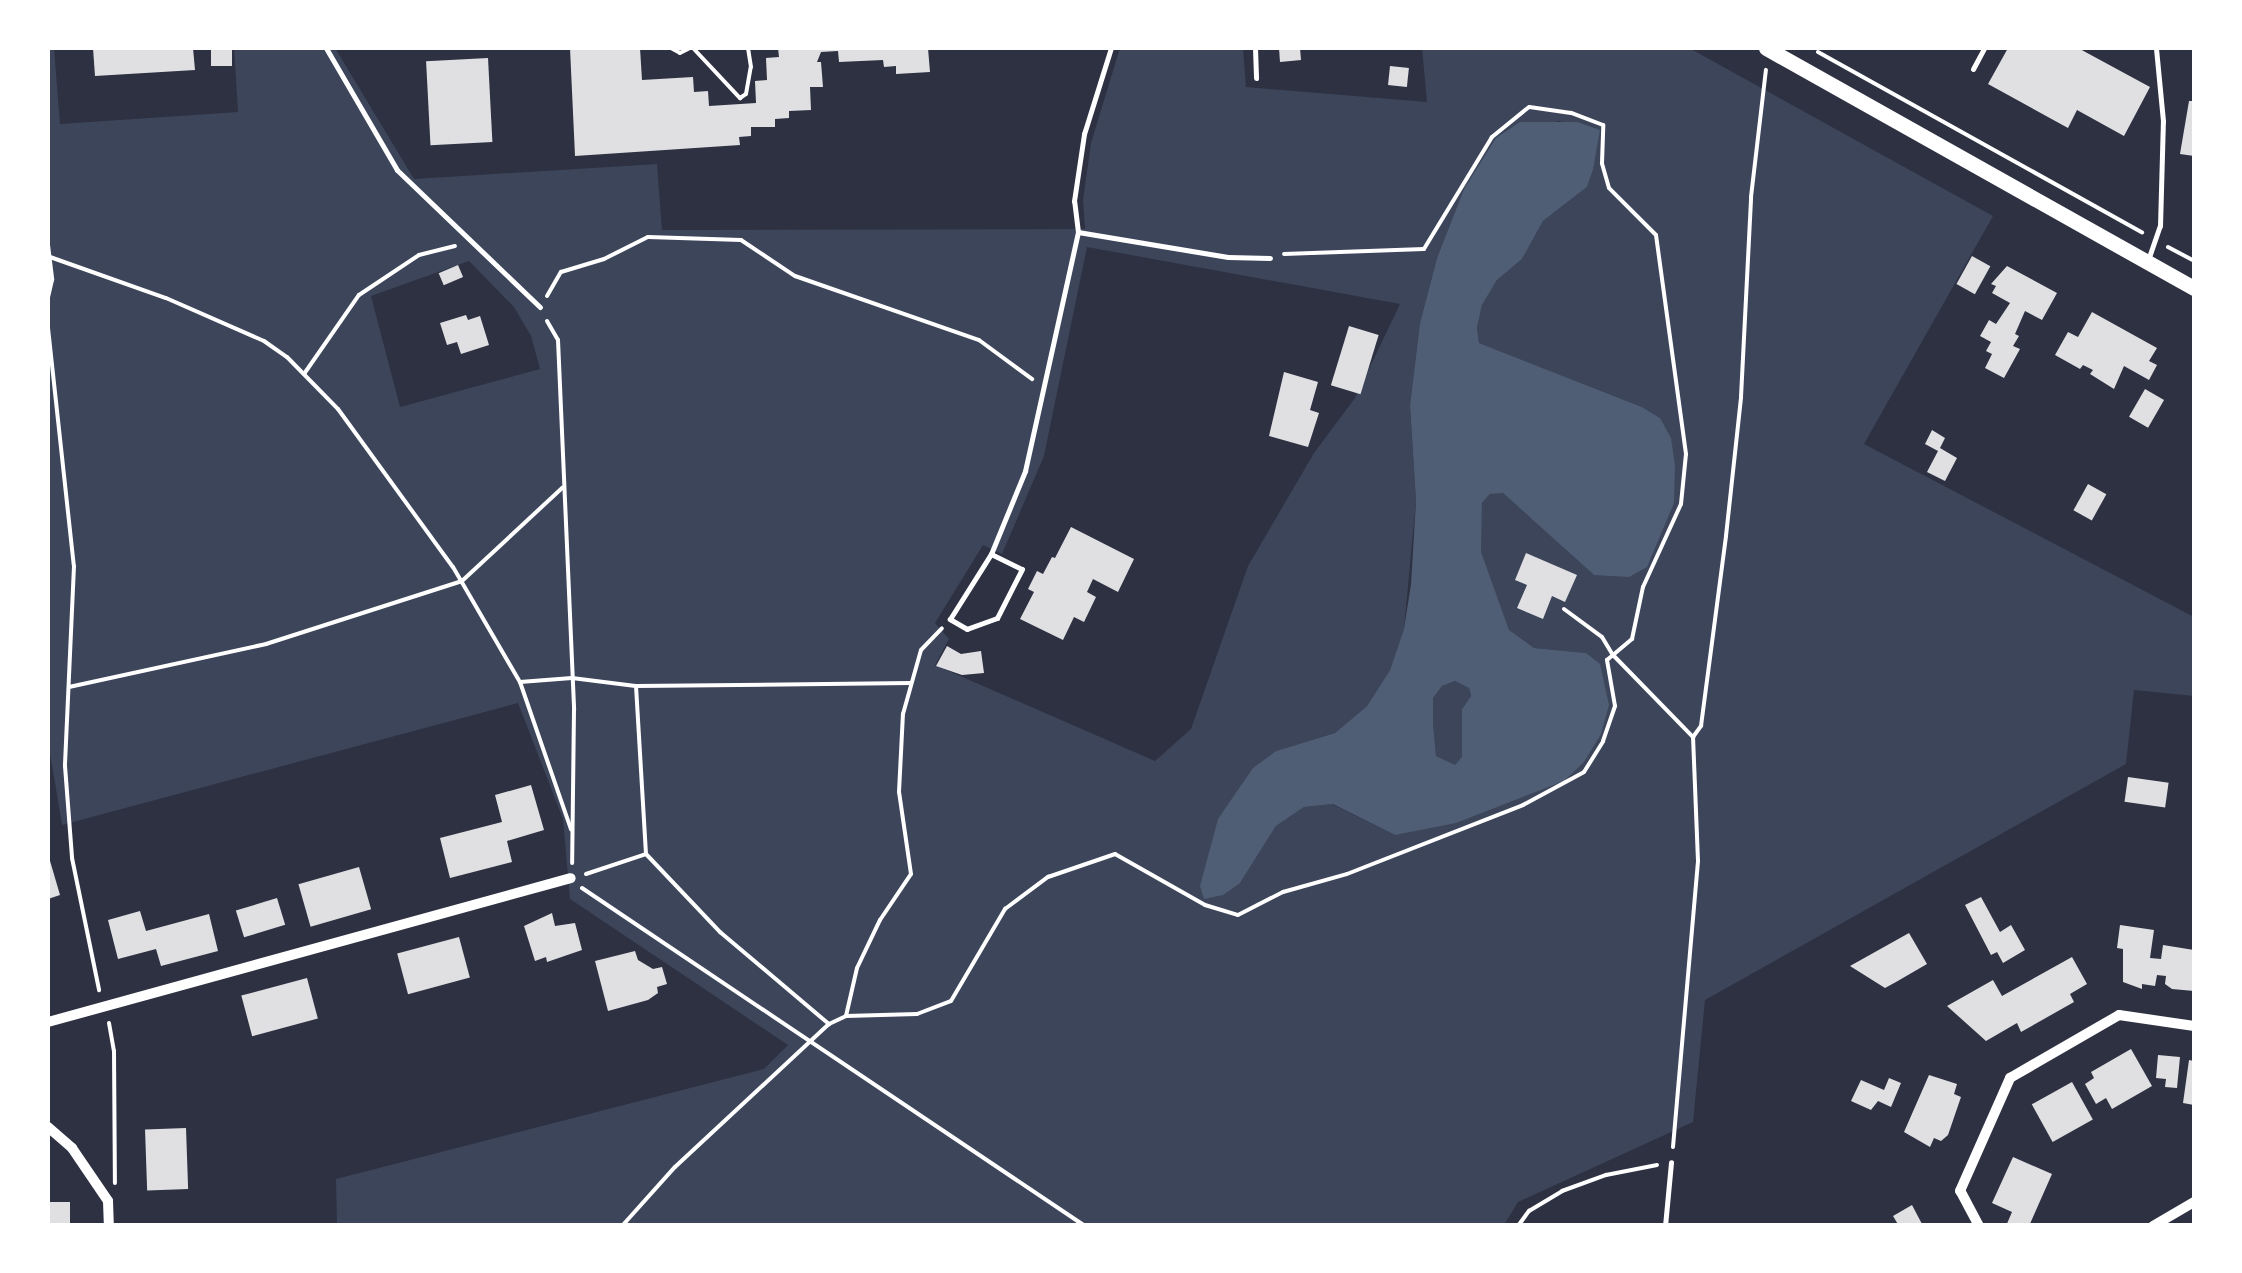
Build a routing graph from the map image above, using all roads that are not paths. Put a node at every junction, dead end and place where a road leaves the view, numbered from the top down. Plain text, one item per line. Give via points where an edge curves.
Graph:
1 (326, 48) edge
2 (1111, 48) edge
3 (1255, 48) edge
4 (1984, 48) edge
5 (2156, 48) edge
6 (1771, 50) edge
7 (1972, 69) dead end
8 (1256, 78) dead end
9 (1078, 232) junction
10 (1270, 258) road end
11 (2146, 262) junction
12 (2194, 288) edge
13 (540, 308) road end
14 (991, 554) junction
15 (572, 878) road end
16 (48, 1022) edge
17 (2194, 1026) edge
18 (48, 1127) edge
19 (1671, 1162) road end
20 (2194, 1202) edge
21 (109, 1226) edge
22 (1665, 1226) edge
23 (1979, 1226) edge
24 (2153, 1226) edge

1 - 13 lane via 396,170
2 - 9 lane via 1084,134 1074,202
3 - 8 lane
4 - 7 lane
5 - 11 lane via 2162,121 2158,242
6 - 11 main road
9 - 10 lane
9 - 14 lane via 1025,471
11 - 12 main road
14 - 14 lane via 1022,569 997,618 967,629 950,620
15 - 16 street
17 - 23 street via 2118,1015 2010,1078 1960,1191
18 - 21 street via 72,1148 108,1201
19 - 22 lane
20 - 24 street

